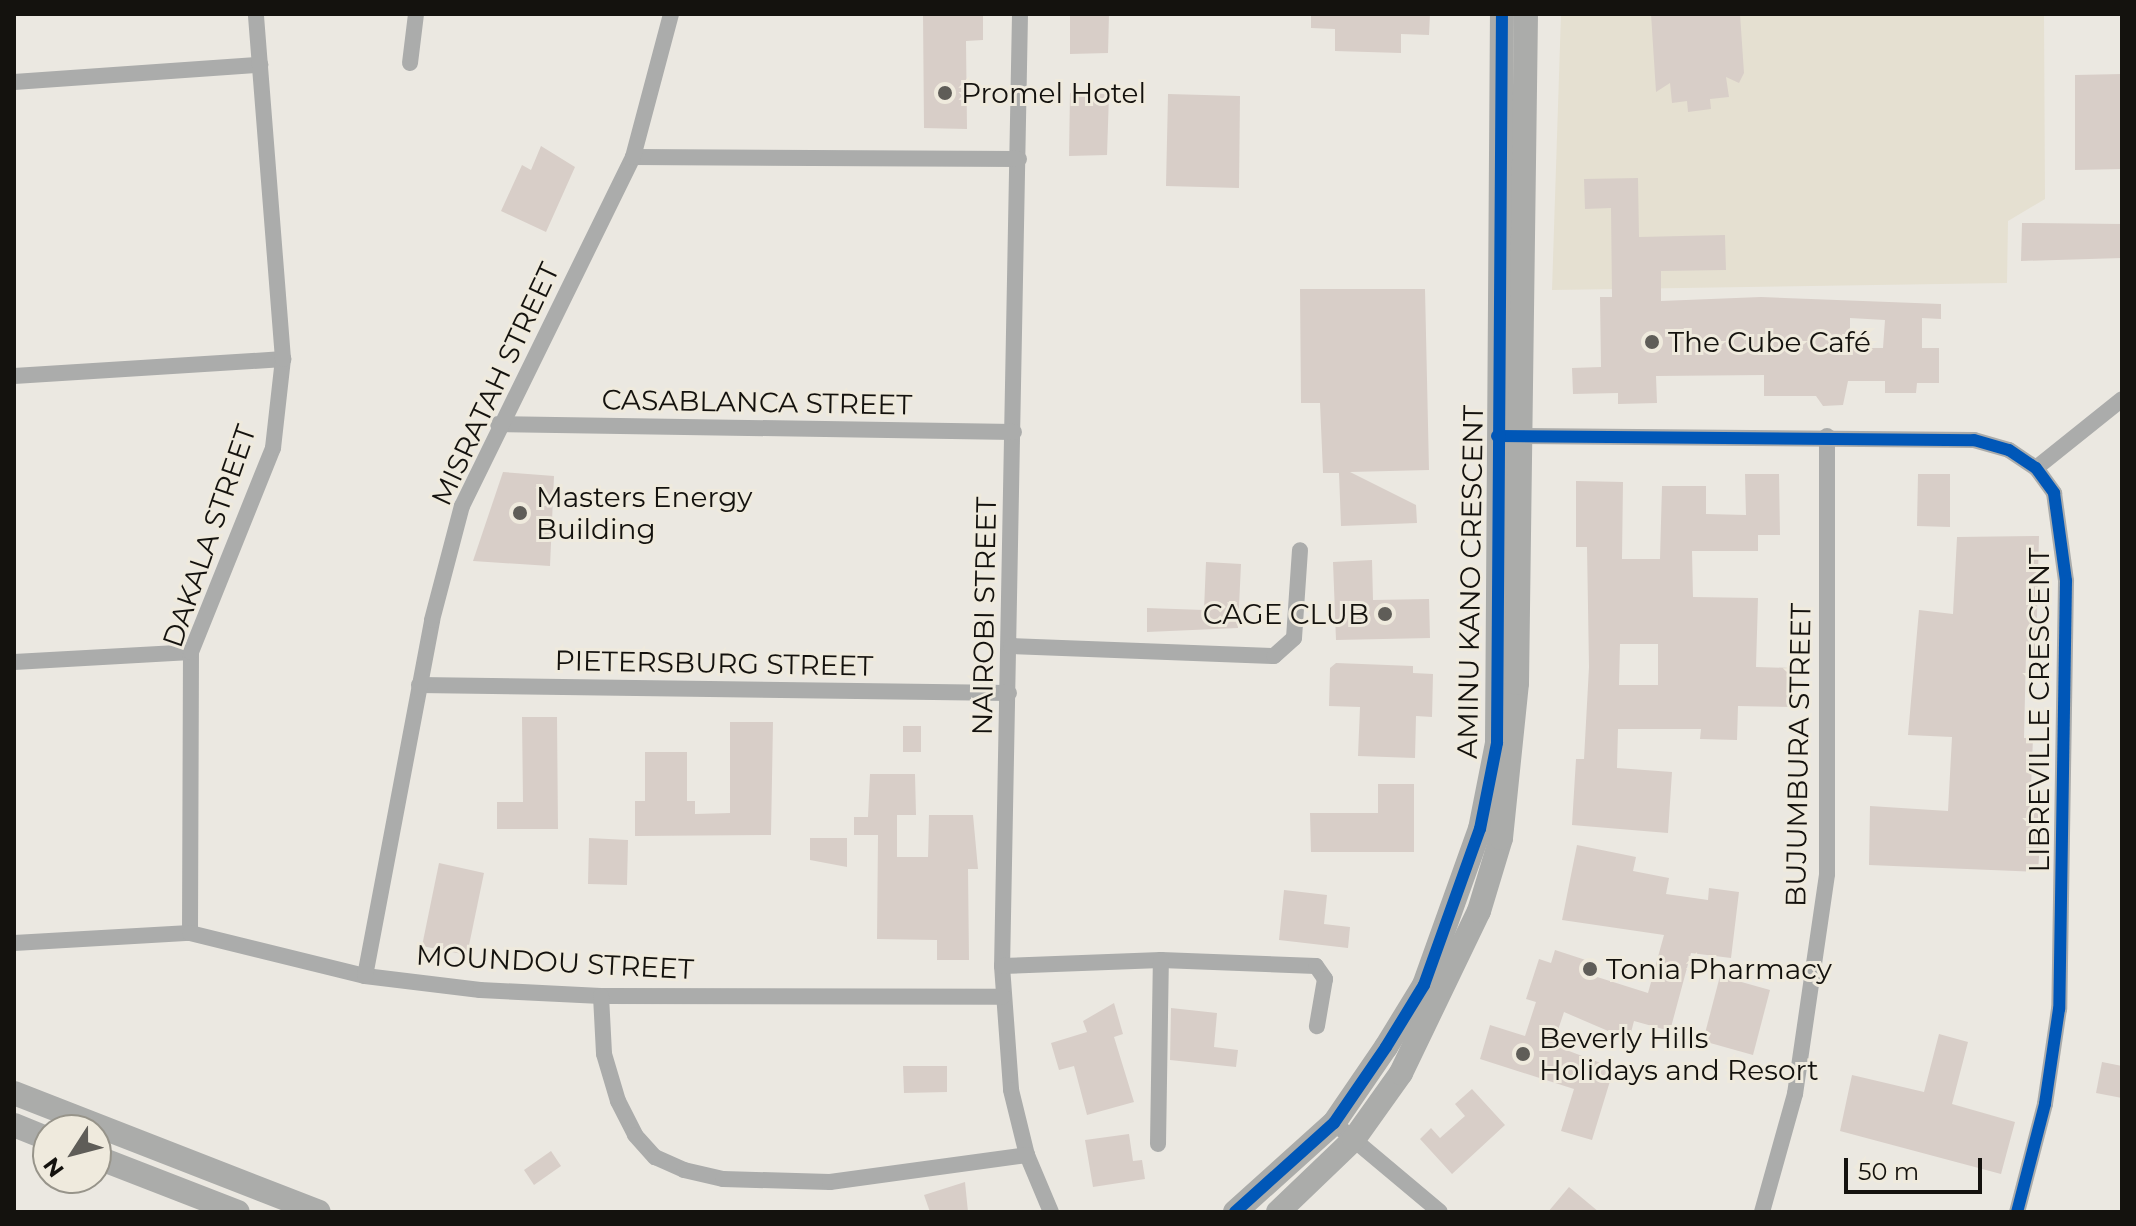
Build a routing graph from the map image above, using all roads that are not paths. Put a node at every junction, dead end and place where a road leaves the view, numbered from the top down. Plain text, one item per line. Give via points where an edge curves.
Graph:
1 (256, 14) edge
2 (416, 14) edge
3 (671, 14) edge
4 (1020, 14) edge
5 (1502, 14) edge
6 (1526, 14) edge
7 (410, 63) dead end
8 (260, 65) junction
9 (14, 82) edge
10 (633, 157) junction
11 (1019, 159) junction
12 (283, 359) junction
13 (14, 376) edge
14 (2122, 399) edge
15 (498, 424) junction
16 (1014, 432) junction
17 (1508, 436) junction
18 (1827, 436) junction
19 (2036, 468) junction
20 (1300, 550) dead end
21 (1011, 646) junction
22 (191, 652) junction
23 (14, 662) edge
24 (419, 685) junction
25 (1009, 693) junction
26 (190, 933) junction
27 (14, 943) edge
28 (1161, 960) junction
29 (1002, 966) junction
30 (365, 976) junction
31 (601, 996) junction
32 (1003, 997) junction
33 (1317, 1026) dead end
34 (14, 1093) edge
35 (1334, 1123) junction
36 (1354, 1139) junction
37 (1158, 1144) dead end
38 (1027, 1155) junction
39 (112, 1164) edge
40 (207, 1170) junction
41 (203, 1206) edge
42 (238, 1212) edge
43 (319, 1212) edge
44 (1051, 1212) edge
45 (1235, 1212) edge
46 (1278, 1212) edge
47 (1440, 1212) edge
48 (1762, 1212) edge
49 (2017, 1212) edge

1 - 8 street, DAKALA STREET
2 - 7 street
3 - 10 street, MISRATAH STREET
4 - 11 street, NAIROBI STREET
5 - 17 street, AMINU KANO CRESCENT
6 - 17 street
8 - 9 street
8 - 12 street, DAKALA STREET
10 - 11 street
10 - 15 street, MISRATAH STREET
11 - 16 street, NAIROBI STREET
12 - 13 street
12 - 22 street, DAKALA STREET via 273,448
14 - 19 street
15 - 16 street, CASABLANCA STREET
15 - 24 street, MISRATAH STREET via 462,506
16 - 21 street, NAIROBI STREET
17 - 18 street, LIBREVILLE CRESCENT
17 - 35 street, AMINU KANO CRESCENT via 1497,743 1480,829 1424,985
17 - 36 street via 1517,683 1501,838 1479,911 1436,1011
18 - 19 street, LIBREVILLE CRESCENT via 1974,440 2009,450
18 - 48 street, BUJUMBURA STREET via 1827,874 1795,1094
19 - 49 street, LIBREVILLE CRESCENT via 2054,493 2063,529 2063,909 2045,1104
20 - 21 street via 1294,638 1274,656
21 - 25 street, NAIROBI STREET
22 - 23 street
22 - 26 street, DAKALA STREET
24 - 25 street, PIETERSBURG STREET
24 - 30 street, MISRATAH STREET
25 - 29 street, NAIROBI STREET
26 - 27 street, MOUNDOU STREET
26 - 30 street, MOUNDOU STREET
28 - 29 street
28 - 33 street via 1316,966 1325,979
28 - 37 street
29 - 32 street, NAIROBI STREET
30 - 31 street, MOUNDOU STREET
31 - 32 street, MOUNDOU STREET
31 - 38 street via 604,1054 618,1101 635,1135 655,1157 684,1170 723,1179 830,1182
32 - 38 street, NAIROBI STREET via 1011,1090
34 - 40 street
35 - 36 street
35 - 45 street, AMINU KANO CRESCENT
36 - 46 street
36 - 47 street
38 - 44 street, NAIROBI STREET
39 - 41 street
40 - 41 street
40 - 43 street
41 - 42 street

